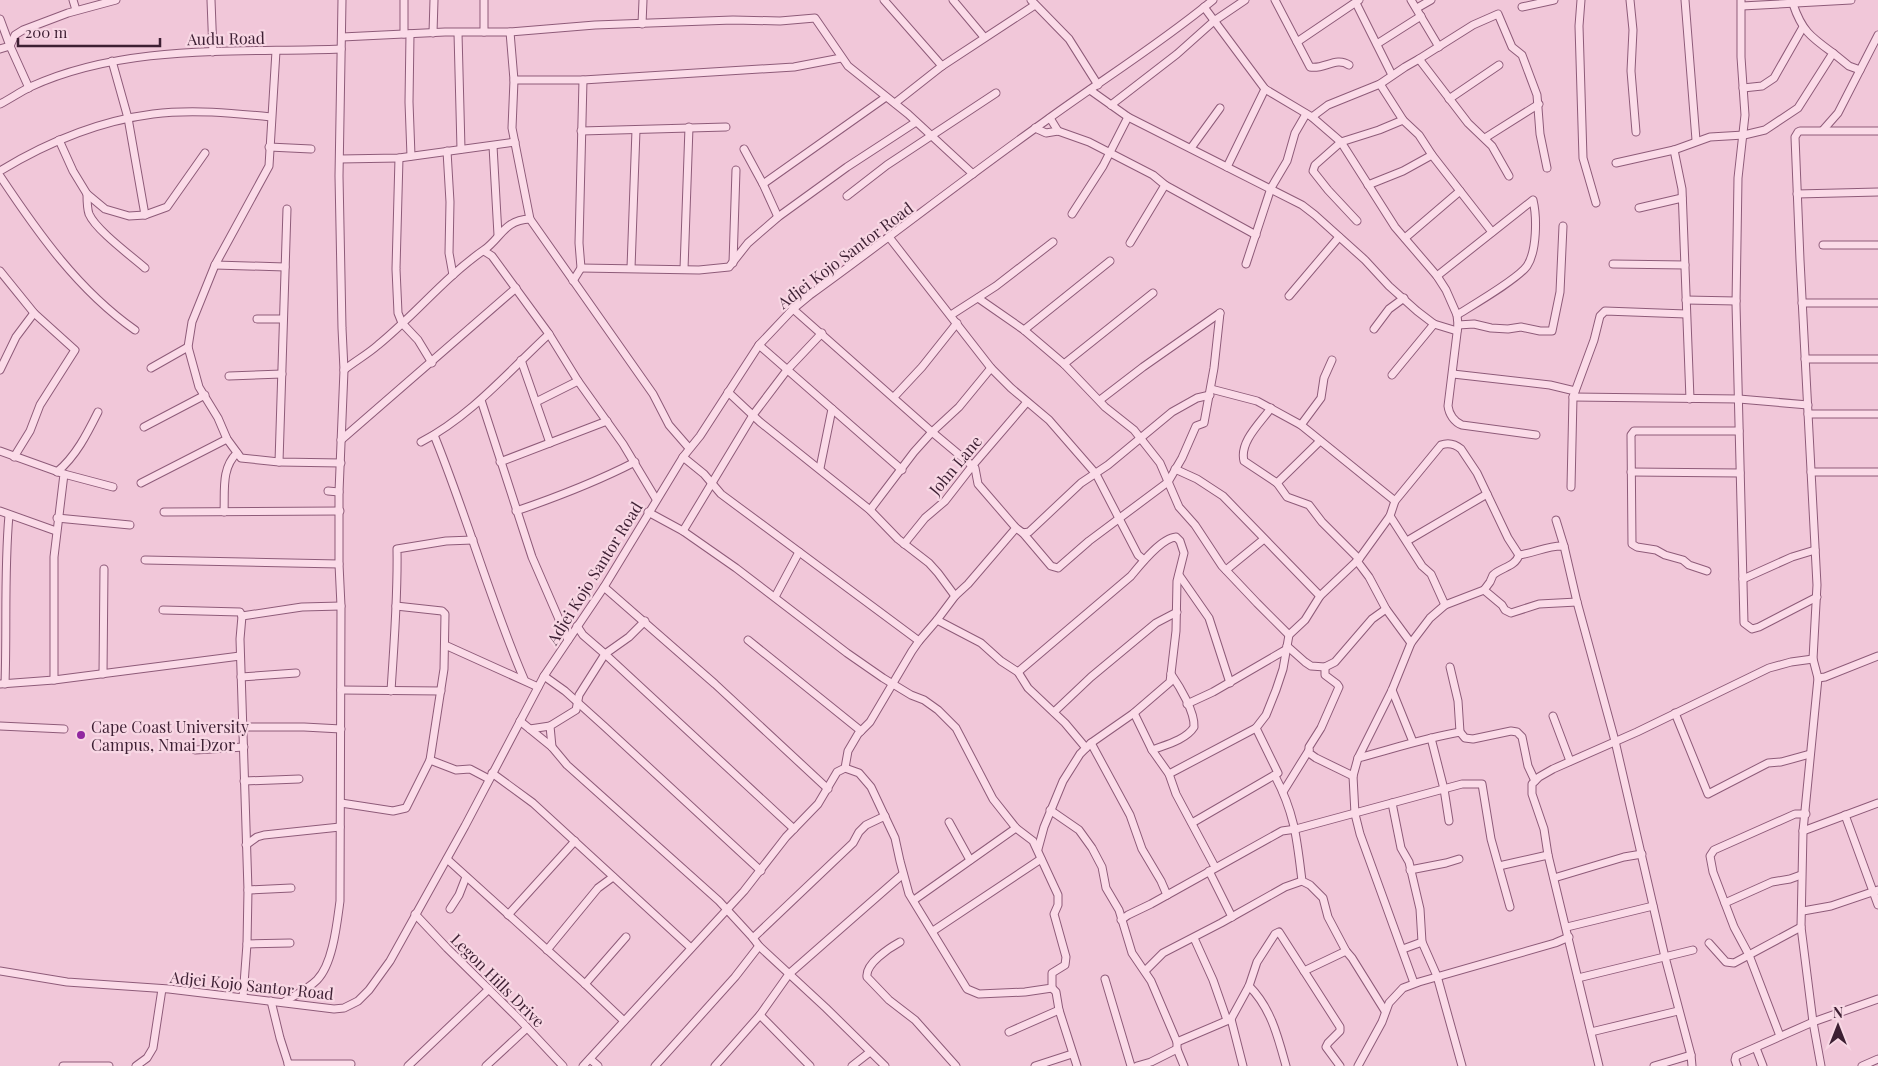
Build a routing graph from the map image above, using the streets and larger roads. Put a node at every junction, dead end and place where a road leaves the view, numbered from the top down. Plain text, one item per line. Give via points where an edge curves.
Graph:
1 (73, 0) edge
2 (116, 0) edge
3 (211, 0) edge
4 (342, 0) edge
5 (404, 0) edge
6 (434, 0) edge
7 (484, 0) edge
8 (643, 0) edge
9 (884, 0) edge
10 (953, 0) edge
11 (1213, 0) edge
12 (1245, 0) edge
13 (1275, 0) edge
14 (1411, 0) edge
15 (1431, 0) edge
16 (1554, 0) edge
17 (1581, 0) edge
18 (1630, 0) edge
19 (1686, 0) edge
20 (1851, 0) edge
21 (1358, 1) edge
22 (1033, 2) edge
23 (1742, 3) edge
24 (1793, 4) junction
25 (1204, 7) junction
26 (1522, 7) dead end
27 (1416, 8) junction
28 (76, 10) junction
29 (1422, 16) junction
30 (0, 19) edge
31 (1214, 21) junction
32 (642, 24) junction
33 (1803, 27) junction
34 (484, 32) junction
35 (510, 32) junction
36 (433, 33) junction
37 (458, 33) junction
38 (407, 34) junction
39 (1878, 35) edge
40 (342, 36) junction
41 (984, 37) junction
42 (1297, 42) junction
43 (1377, 44) junction
44 (10, 46) junction
45 (1439, 47) junction
46 (0, 49) edge
47 (341, 49) junction
48 (276, 51) junction
49 (213, 52) junction
50 (1833, 53) junction
51 (841, 58) junction
52 (1419, 59) junction
53 (112, 61) junction
54 (1349, 65) dead end
55 (1499, 65) dead end
56 (942, 66) junction
57 (1860, 70) junction
58 (1392, 75) junction
59 (514, 80) junction
60 (583, 80) junction
61 (1380, 84) junction
62 (1098, 85) junction
63 (29, 88) junction
64 (1743, 88) junction
65 (1090, 90) junction
66 (1265, 90) junction
67 (996, 93) dead end
68 (886, 97) junction
69 (1449, 99) junction
70 (895, 103) junction
71 (0, 104) edge
72 (1110, 104) junction
73 (1539, 104) junction
74 (1220, 108) dead end
75 (1309, 116) junction
76 (271, 117) junction
77 (1128, 117) junction
78 (128, 118) junction
79 (1050, 118) junction
80 (1403, 120) junction
81 (916, 122) junction
82 (726, 127) dead end
83 (689, 128) junction
84 (1036, 128) junction
85 (636, 130) junction
86 (1824, 130) junction
87 (581, 131) junction
88 (1058, 131) junction
89 (1878, 131) edge
90 (1636, 132) dead end
91 (931, 134) junction
92 (1744, 134) junction
93 (1484, 138) junction
94 (59, 140) junction
95 (1696, 140) junction
96 (515, 142) junction
97 (1341, 142) junction
98 (493, 146) dead end
99 (269, 147) junction
100 (1191, 148) junction
101 (311, 149) dead end
102 (461, 149) junction
103 (744, 149) dead end
104 (1674, 150) junction
105 (447, 151) junction
106 (205, 153) dead end
107 (1110, 153) junction
108 (1432, 155) junction
109 (411, 156) junction
110 (399, 158) junction
111 (340, 159) junction
112 (1616, 163) dead end
113 (1227, 167) junction
114 (1547, 168) dead end
115 (736, 170) dead end
116 (0, 171) edge
117 (973, 174) junction
118 (0, 176) edge
119 (1509, 176) dead end
120 (763, 184) junction
121 (1165, 185) junction
122 (1368, 185) junction
123 (1271, 188) junction
124 (1460, 192) junction
125 (1878, 192) edge
126 (87, 194) junction
127 (1797, 194) junction
128 (847, 196) dead end
129 (1682, 198) junction
130 (1596, 203) dead end
131 (1639, 208) dead end
132 (287, 209) dead end
133 (1072, 214) dead end
134 (145, 215) junction
135 (778, 218) junction
136 (530, 219) junction
137 (1357, 220) dead end
138 (1563, 226) dead end
139 (1492, 232) junction
140 (498, 235) junction
141 (1256, 235) junction
142 (889, 237) junction
143 (1340, 237) junction
144 (1405, 238) junction
145 (1053, 242) dead end
146 (1130, 243) dead end
147 (1823, 245) dead end
148 (1878, 245) edge
149 (484, 251) junction
150 (1110, 260) dead end
151 (733, 263) junction
152 (1246, 264) dead end
153 (1613, 264) dead end
154 (215, 265) junction
155 (1685, 265) junction
156 (285, 267) junction
157 (145, 268) dead end
158 (581, 268) junction
159 (630, 268) junction
160 (684, 269) junction
161 (0, 271) edge
162 (453, 275) junction
163 (1437, 276) junction
164 (573, 281) junction
165 (516, 288) junction
166 (1153, 293) dead end
167 (1289, 296) dead end
168 (978, 298) junction
169 (1404, 298) junction
170 (1686, 300) junction
171 (1736, 301) junction
172 (1802, 302) junction
173 (1878, 303) edge
174 (793, 308) junction
175 (34, 313) junction
176 (1686, 314) junction
177 (951, 315) junction
178 (1457, 316) junction
179 (257, 319) dead end
180 (283, 319) junction
181 (402, 323) junction
182 (957, 323) junction
183 (1434, 324) junction
184 (1457, 328) junction
185 (1374, 329) dead end
186 (135, 330) dead end
187 (1024, 330) junction
188 (549, 334) junction
189 (822, 334) junction
190 (759, 345) junction
191 (188, 347) junction
192 (2, 355) edge
193 (1805, 359) junction
194 (1878, 359) edge
195 (521, 360) junction
196 (1332, 360) dead end
197 (432, 363) junction
198 (1064, 364) junction
199 (151, 368) dead end
200 (991, 368) junction
201 (0, 370) edge
202 (344, 370) junction
203 (787, 370) junction
204 (282, 374) junction
205 (1453, 374) junction
206 (1392, 375) dead end
207 (229, 376) dead end
208 (578, 381) junction
209 (728, 392) junction
210 (1210, 392) junction
211 (1574, 394) junction
212 (205, 395) junction
213 (894, 397) junction
214 (1690, 399) junction
215 (1739, 399) junction
216 (481, 400) junction
217 (1100, 400) junction
218 (536, 402) junction
219 (1027, 402) junction
220 (1808, 405) junction
221 (1271, 408) junction
222 (832, 409) junction
223 (98, 412) dead end
224 (1808, 414) junction
225 (1878, 414) edge
226 (753, 415) junction
227 (607, 421) junction
228 (1301, 426) junction
229 (144, 427) dead end
230 (932, 432) junction
231 (1739, 432) junction
232 (434, 435) junction
233 (1536, 435) dead end
234 (1140, 437) junction
235 (227, 439) junction
236 (341, 440) junction
237 (1320, 441) junction
238 (421, 442) dead end
239 (550, 443) junction
240 (689, 448) junction
241 (0, 451) edge
242 (237, 453) junction
243 (14, 457) junction
244 (683, 457) junction
245 (279, 462) junction
246 (500, 462) junction
247 (635, 462) junction
248 (340, 463) junction
249 (973, 465) junction
250 (820, 468) junction
251 (1175, 469) junction
252 (902, 470) junction
253 (1631, 472) junction
254 (1811, 472) junction
255 (1878, 472) edge
256 (60, 473) junction
257 (1740, 473) junction
258 (1096, 474) junction
259 (713, 482) junction
260 (1168, 482) junction
261 (141, 483) dead end
262 (1277, 484) junction
263 (113, 487) dead end
264 (1571, 487) dead end
265 (328, 491) dead end
266 (339, 492) junction
267 (1487, 494) junction
268 (656, 500) junction
269 (1395, 501) junction
270 (516, 510) junction
271 (870, 510) junction
272 (0, 511) edge
273 (340, 511) junction
274 (164, 512) dead end
275 (224, 512) junction
276 (648, 512) junction
277 (9, 515) junction
278 (1390, 516) junction
279 (57, 518) junction
280 (1118, 519) junction
281 (1556, 520) dead end
282 (130, 525) dead end
283 (1016, 528) junction
284 (56, 531) junction
285 (683, 531) junction
286 (1023, 533) junction
287 (1264, 539) junction
288 (473, 540) junction
289 (1407, 541) junction
290 (904, 544) junction
291 (1564, 546) junction
292 (1815, 550) junction
293 (799, 552) junction
294 (1519, 555) junction
295 (145, 560) dead end
296 (1144, 560) junction
297 (1358, 560) junction
298 (339, 564) junction
299 (3, 568) edge
300 (104, 569) dead end
301 (1226, 570) junction
302 (1707, 571) dead end
303 (1179, 575) junction
304 (1743, 579) junction
305 (604, 586) junction
306 (1484, 590) junction
307 (955, 596) junction
308 (1320, 596) junction
309 (775, 597) junction
310 (1817, 597) junction
311 (1576, 602) junction
312 (1445, 605) junction
313 (341, 606) junction
314 (396, 606) junction
315 (1386, 609) junction
316 (163, 610) dead end
317 (1176, 612) junction
318 (242, 616) junction
319 (938, 620) junction
320 (645, 621) junction
321 (577, 626) junction
322 (3, 630) edge
323 (1290, 634) junction
324 (568, 640) junction
325 (748, 640) dead end
326 (918, 641) junction
327 (1411, 643) junction
328 (445, 645) junction
329 (1287, 647) junction
330 (605, 654) junction
331 (240, 656) junction
332 (1878, 656) edge
333 (1813, 659) junction
334 (1325, 667) junction
335 (1450, 667) dead end
336 (1018, 672) junction
337 (296, 673) dead end
338 (103, 674) junction
339 (1171, 674) junction
340 (544, 676) junction
341 (241, 677) junction
342 (1818, 678) junction
343 (54, 680) junction
344 (524, 680) junction
345 (893, 682) junction
346 (1230, 682) junction
347 (2, 684) edge
348 (538, 686) junction
349 (341, 690) junction
350 (1392, 690) junction
351 (391, 691) junction
352 (441, 691) junction
353 (578, 702) junction
354 (1187, 704) junction
355 (1054, 712) junction
356 (1134, 713) junction
357 (1675, 713) junction
358 (1553, 716) dead end
359 (520, 720) junction
360 (0, 726) edge
361 (243, 726) junction
362 (550, 726) junction
363 (530, 728) junction
364 (1256, 728) junction
365 (64, 729) dead end
366 (341, 729) junction
367 (862, 731) junction
368 (1460, 732) junction
369 (1431, 738) junction
370 (1615, 741) junction
371 (1413, 742) junction
372 (1089, 745) junction
373 (244, 747) junction
374 (552, 747) junction
375 (195, 750) dead end
376 (1152, 750) junction
377 (1308, 750) junction
378 (1810, 754) junction
379 (1358, 758) junction
380 (430, 760) junction
381 (1570, 761) junction
382 (845, 768) junction
383 (1168, 774) junction
384 (490, 776) junction
385 (1275, 776) junction
386 (1352, 776) junction
387 (299, 780) dead end
388 (1535, 780) junction
389 (244, 781) junction
390 (828, 789) junction
391 (1444, 790) junction
392 (1283, 792) junction
393 (341, 803) junction
394 (1392, 803) junction
395 (1878, 803) edge
396 (1050, 810) junction
397 (1355, 814) junction
398 (1806, 814) junction
399 (1844, 815) junction
400 (885, 816) junction
401 (1449, 821) dead end
402 (949, 822) dead end
403 (1192, 823) junction
404 (340, 827) junction
405 (1016, 828) junction
406 (794, 829) junction
407 (1296, 829) junction
408 (1803, 831) junction
409 (575, 841) junction
410 (246, 845) junction
411 (1038, 850) junction
412 (1642, 854) junction
413 (1548, 855) junction
414 (1458, 858) dead end
415 (447, 859) junction
416 (1041, 859) junction
417 (970, 860) junction
418 (1499, 866) junction
419 (1212, 869) junction
420 (1410, 870) junction
421 (761, 871) junction
422 (903, 874) junction
423 (1802, 875) junction
424 (613, 876) junction
425 (466, 877) junction
426 (1554, 878) junction
427 (1302, 882) junction
428 (292, 888) dead end
429 (248, 890) junction
430 (1876, 891) edge
431 (1167, 895) junction
432 (914, 900) junction
433 (1725, 903) junction
434 (1653, 906) junction
435 (1878, 906) edge
436 (1510, 907) dead end
437 (450, 909) dead end
438 (726, 910) junction
439 (1803, 910) junction
440 (415, 914) junction
441 (508, 914) junction
442 (1232, 917) junction
443 (1121, 920) junction
444 (1567, 926) junction
445 (1801, 928) junction
446 (933, 931) junction
447 (626, 937) dead end
448 (1569, 937) junction
449 (753, 938) junction
450 (1194, 938) junction
451 (900, 942) dead end
452 (1422, 942) junction
453 (290, 943) dead end
454 (1709, 943) dead end
455 (248, 944) junction
456 (759, 946) junction
457 (691, 948) junction
458 (546, 950) junction
459 (1403, 950) junction
460 (1693, 950) dead end
461 (1346, 951) junction
462 (1749, 955) junction
463 (1665, 957) junction
464 (0, 971) edge
465 (1145, 971) junction
466 (1304, 971) junction
467 (789, 974) junction
468 (1437, 976) junction
469 (1578, 978) junction
470 (1105, 979) dead end
471 (1414, 983) junction
472 (585, 984) junction
473 (1249, 986) junction
474 (1052, 988) junction
475 (162, 989) junction
476 (489, 989) junction
477 (243, 997) junction
478 (1878, 1000) edge
479 (271, 1001) junction
480 (284, 1002) junction
481 (1059, 1010) junction
482 (1385, 1011) junction
483 (1678, 1011) junction
484 (760, 1016) junction
485 (1229, 1020) junction
486 (624, 1021) junction
487 (1813, 1022) junction
488 (527, 1028) junction
489 (1009, 1032) dead end
490 (1591, 1032) junction
491 (1780, 1036) junction
492 (1177, 1045) junction
493 (1756, 1048) junction
494 (870, 1052) junction
495 (1072, 1054) junction
496 (1691, 1055) junction
497 (590, 1059) junction
498 (1878, 1059) edge
499 (351, 1064) dead end
500 (806, 1064) edge
501 (289, 1065) edge
502 (64, 1066) edge
503 (109, 1066) edge
504 (136, 1066) edge
505 (408, 1066) edge
506 (486, 1066) edge
507 (563, 1066) edge
508 (583, 1066) edge
509 (598, 1066) edge
510 (654, 1066) edge
511 (715, 1066) edge
512 (852, 1066) edge
513 (885, 1066) edge
514 (956, 1066) edge
515 (1035, 1066) edge
516 (1077, 1066) edge
517 (1131, 1066) edge
518 (1137, 1066) edge
519 (1184, 1066) edge
520 (1243, 1066) edge
521 (1286, 1066) edge
522 (1340, 1066) edge
523 (1358, 1066) edge
524 (1462, 1066) edge
525 (1599, 1066) edge
526 (1654, 1066) edge
527 (1692, 1066) edge
528 (1737, 1066) edge
529 (1763, 1066) edge
530 (1821, 1066) edge
531 (1862, 1066) edge

1 - 28 street
2 - 28 street
3 - 49 street
4 - 40 street
5 - 38 street
6 - 36 street
7 - 34 street
8 - 32 street
9 - 56 street
10 - 41 street
11 - 25 street, Adjei Kojo Santor Road
12 - 31 street
13 - 42 street
14 - 27 street
15 - 27 street
16 - 26 street
17 - 130 street via 1583,158
18 - 90 street
19 - 95 street
20 - 24 street
21 - 42 street
21 - 43 street
22 - 41 street
22 - 62 street via 1070,39
23 - 24 street
23 - 64 street
24 - 33 street via 1798,22
25 - 31 street
25 - 62 street, Adjei Kojo Santor Road
27 - 29 street
28 - 44 street via 23,30 15,35
29 - 43 street
29 - 45 street
30 - 44 street
31 - 66 street
31 - 72 street
32 - 35 street
32 - 51 street via 815,18
33 - 50 street
33 - 64 street via 1774,78 1762,86
34 - 35 street
34 - 37 street
35 - 59 street
36 - 37 street
36 - 38 street
37 - 102 street
38 - 40 street
38 - 109 street
39 - 57 street
40 - 47 street
41 - 56 street
42 - 54 street via 1310,67 1340,62
43 - 58 street
44 - 46 street
44 - 63 street
45 - 52 street
45 - 73 street via 1473,25 1498,14 1512,47 1522,55
47 - 48 street, Audu Road
47 - 111 street
48 - 49 street, Audu Road
48 - 76 street
49 - 53 street, Audu Road
50 - 57 street
50 - 92 street via 1798,108 1765,130
51 - 60 street via 794,67
51 - 68 street
52 - 58 street
52 - 69 street
53 - 63 street, Audu Road
53 - 78 street
55 - 69 street
56 - 70 street
57 - 86 street via 1838,113
58 - 61 street
59 - 60 street
59 - 96 street via 512,128
60 - 87 street
61 - 75 street
61 - 80 street
62 - 65 street, Adjei Kojo Santor Road
63 - 71 street, Audu Road
64 - 92 street
65 - 72 street
65 - 79 street, Adjei Kojo Santor Road
66 - 75 street
66 - 113 street
67 - 91 street
68 - 70 street
68 - 120 street
69 - 93 street
70 - 81 street
72 - 77 street
73 - 93 street
73 - 114 street via 1540,134
74 - 100 street
75 - 97 street
75 - 123 street via 1295,133 1287,161
76 - 78 street via 182,112
76 - 99 street
77 - 100 street
77 - 107 street
78 - 94 street
78 - 134 street
79 - 84 street, Adjei Kojo Santor Road
79 - 88 street
80 - 97 street
80 - 108 street via 1420,136
81 - 91 street
81 - 135 street
82 - 83 street
83 - 85 street
83 - 160 street
84 - 88 street via 1046,133
84 - 117 street, Adjei Kojo Santor Road
85 - 87 street
85 - 159 street
86 - 89 street
86 - 127 street via 1796,134
87 - 158 street
88 - 107 street
91 - 117 street
91 - 128 street
92 - 95 street
92 - 171 street via 1738,178
93 - 119 street
94 - 116 street
94 - 126 street via 72,171
95 - 104 street
96 - 102 street
96 - 136 street
97 - 122 street
97 - 137 street via 1315,165 1313,172
98 - 140 street
99 - 101 street
99 - 154 street via 269,166
100 - 113 street
102 - 105 street
103 - 120 street
104 - 112 street
104 - 129 street
105 - 109 street
105 - 162 street via 449,253
106 - 134 street via 167,207
107 - 121 street via 1153,175
107 - 133 street
108 - 122 street
108 - 124 street
109 - 110 street
110 - 111 street
110 - 181 street via 397,302
111 - 202 street
113 - 123 street
115 - 151 street
117 - 142 street, Adjei Kojo Santor Road
118 - 186 street via 70,273
120 - 135 street
121 - 141 street
121 - 146 street
122 - 144 street
123 - 141 street
123 - 143 street via 1302,205
124 - 139 street
124 - 144 street
125 - 127 street
126 - 134 street via 105,209 130,216
126 - 157 street via 92,219
127 - 172 street
129 - 131 street
129 - 155 street
132 - 156 street
135 - 151 street via 748,244
136 - 140 street via 513,222
136 - 164 street
138 - 184 street via 1560,292 1552,331 1474,324
139 - 163 street
139 - 178 street via 1533,200 1536,222 1527,266
140 - 149 street
141 - 152 street
142 - 174 street, Adjei Kojo Santor Road
142 - 177 street
143 - 167 street
143 - 169 street
144 - 163 street
145 - 168 street
147 - 148 street
149 - 162 street
149 - 165 street via 492,256
150 - 187 street
151 - 160 street via 726,268
153 - 155 street
154 - 156 street
154 - 191 street via 192,322
155 - 170 street
156 - 180 street
158 - 159 street
158 - 164 street
159 - 160 street
161 - 175 street
162 - 181 street
163 - 178 street
164 - 240 street via 653,394 669,425
165 - 188 street
165 - 197 street
166 - 198 street
168 - 177 street
168 - 187 street
169 - 183 street
169 - 185 street via 1389,309
170 - 171 street
170 - 176 street
171 - 215 street
172 - 173 street
172 - 193 street
174 - 189 street
174 - 190 street, Adjei Kojo Santor Road
175 - 192 street
175 - 243 street via 75,350 40,405
176 - 211 street via 1605,311 1600,316
176 - 214 street
177 - 182 street
178 - 184 street
179 - 180 street
180 - 204 street
181 - 197 street via 418,340
181 - 202 street
182 - 200 street
182 - 213 street
183 - 184 street
183 - 206 street
184 - 205 street
187 - 198 street
188 - 195 street
188 - 208 street
189 - 203 street
189 - 213 street
190 - 203 street
190 - 209 street, Adjei Kojo Santor Road
191 - 199 street
191 - 212 street via 198,383
192 - 201 street
193 - 194 street
193 - 220 street
195 - 216 street
195 - 218 street
196 - 228 street via 1324,378 1321,398
197 - 236 street
198 - 217 street
200 - 219 street
200 - 230 street
202 - 236 street
203 - 222 street
203 - 226 street
204 - 207 street
204 - 245 street
205 - 211 street via 1550,385
205 - 233 street via 1448,406 1457,423
208 - 218 street
208 - 227 street
209 - 226 street
209 - 240 street, Adjei Kojo Santor Road
210 - 217 street via 1220,313
210 - 221 street via 1257,401
210 - 234 street via 1172,412
210 - 251 street via 1204,423 1196,426
211 - 214 street
211 - 264 street
212 - 229 street
212 - 235 street
213 - 230 street
214 - 215 street
215 - 220 street
215 - 231 street
216 - 232 street
216 - 246 street
217 - 234 street
218 - 239 street
219 - 249 street, John Lane
219 - 258 street via 1049,420
220 - 224 street
221 - 228 street
221 - 262 street via 1248,438 1242,455 1251,467
222 - 250 street
222 - 252 street
223 - 256 street
224 - 225 street
224 - 254 street
226 - 250 street
226 - 259 street
227 - 239 street
227 - 247 street
228 - 237 street
230 - 249 street
230 - 252 street
231 - 253 street via 1634,431 1630,440
231 - 257 street
232 - 238 street
232 - 288 street
234 - 258 street
234 - 260 street via 1154,453
235 - 242 street
235 - 261 street
236 - 248 street
237 - 262 street
237 - 269 street
239 - 246 street
240 - 244 street, Adjei Kojo Santor Road
241 - 243 street
242 - 245 street via 245,459
242 - 275 street via 226,467
243 - 256 street
244 - 259 street
244 - 268 street, Adjei Kojo Santor Road
245 - 248 street
246 - 270 street
247 - 268 street
247 - 270 street via 570,492
248 - 266 street
249 - 283 street via 978,484
249 - 290 street, John Lane via 945,501 925,518
250 - 271 street
251 - 260 street
251 - 287 street via 1198,479 1223,496
252 - 271 street
253 - 257 street
253 - 302 street via 1632,544
254 - 255 street
254 - 292 street
256 - 263 street
256 - 279 street
257 - 304 street
258 - 280 street
258 - 286 street via 1081,483 1029,532
259 - 285 street
259 - 293 street via 721,494
260 - 280 street
260 - 301 street via 1179,508
262 - 297 street via 1287,497 1309,505
265 - 266 street
266 - 273 street
267 - 269 street via 1461,449 1446,443 1424,464
267 - 289 street
267 - 294 street
268 - 276 street, Adjei Kojo Santor Road
269 - 278 street
270 - 324 street via 532,557
271 - 290 street
272 - 277 street
273 - 275 street
273 - 298 street
274 - 275 street
276 - 285 street
276 - 305 street, Adjei Kojo Santor Road
277 - 284 street
277 - 299 street
278 - 289 street
278 - 297 street
279 - 282 street
279 - 284 street
280 - 286 street via 1058,568 1050,566
280 - 296 street
281 - 291 street
283 - 286 street
283 - 307 street
284 - 343 street
285 - 309 street
287 - 301 street
287 - 308 street
288 - 314 street via 397,549
288 - 344 street
289 - 312 street via 1422,566 1431,574
290 - 307 street via 938,572
291 - 294 street
291 - 311 street
292 - 304 street
292 - 310 street
293 - 309 street
293 - 326 street
294 - 306 street via 1510,566 1493,575
295 - 298 street
296 - 303 street via 1170,537 1176,537 1184,553
296 - 336 street via 1131,576
297 - 308 street
297 - 315 street
298 - 313 street
299 - 322 street
300 - 338 street
301 - 323 street
303 - 317 street
303 - 346 street via 1209,618
304 - 310 street via 1744,624 1752,629
305 - 320 street
305 - 321 street, Adjei Kojo Santor Road
306 - 311 street via 1511,613 1539,604
306 - 312 street
307 - 319 street
308 - 323 street via 1305,620
309 - 345 street via 846,653
310 - 333 street
311 - 370 street
312 - 327 street via 1430,618
313 - 318 street via 302,607
313 - 349 street
314 - 328 street via 444,612
314 - 351 street
315 - 327 street
315 - 334 street via 1372,619 1334,662
316 - 318 street via 240,612
317 - 339 street
317 - 355 street via 1156,623
318 - 331 street
319 - 326 street
319 - 336 street via 981,643
320 - 330 street
320 - 390 street
321 - 324 street, Adjei Kojo Santor Road
321 - 330 street via 583,636
322 - 347 street
323 - 329 street
324 - 340 street, Adjei Kojo Santor Road
325 - 367 street
326 - 345 street
327 - 350 street
328 - 344 street
328 - 352 street
329 - 334 street via 1311,666
329 - 346 street
329 - 364 street via 1268,710
330 - 353 street via 579,695
330 - 406 street
331 - 338 street
331 - 341 street
332 - 342 street
333 - 342 street
333 - 357 street via 1769,668
334 - 377 street via 1325,675 1339,688
335 - 368 street via 1458,701
336 - 355 street via 1028,688
337 - 341 street
338 - 343 street
339 - 354 street
339 - 356 street via 1168,684
340 - 348 street, Adjei Kojo Santor Road
340 - 353 street
341 - 361 street
342 - 378 street
343 - 347 street
344 - 348 street
345 - 367 street
345 - 405 street via 948,718 993,800
346 - 354 street
348 - 359 street, Adjei Kojo Santor Road
349 - 351 street
349 - 366 street
350 - 371 street
350 - 379 street
351 - 352 street
352 - 380 street
353 - 362 street via 576,710
353 - 421 street
354 - 376 street via 1194,722 1192,732
355 - 372 street
356 - 372 street
356 - 376 street
357 - 370 street
357 - 378 street via 1708,794 1768,763
358 - 381 street
359 - 363 street
359 - 384 street, Adjei Kojo Santor Road
360 - 365 street
361 - 366 street
361 - 373 street
362 - 363 street
362 - 374 street
363 - 374 street
364 - 383 street
364 - 385 street via 1279,772
366 - 393 street
367 - 382 street via 848,751
368 - 369 street
368 - 388 street via 1470,739 1517,732 1522,737 1528,766
369 - 371 street
369 - 391 street
370 - 381 street
370 - 412 street
371 - 379 street
372 - 396 street via 1070,767
372 - 431 street via 1130,815 1142,849
373 - 375 street
373 - 389 street
374 - 438 street
376 - 383 street
377 - 386 street via 1316,758
377 - 392 street
378 - 398 street
379 - 386 street
380 - 384 street via 456,770 470,769
380 - 393 street via 406,808 393,811
381 - 388 street
382 - 390 street via 837,772
382 - 400 street via 859,773 866,780
383 - 403 street
384 - 409 street via 529,799
384 - 415 street, Adjei Kojo Santor Road
385 - 392 street
385 - 403 street
386 - 397 street
387 - 389 street
388 - 413 street via 1532,794 1544,829
389 - 410 street
390 - 406 street
391 - 394 street
391 - 401 street
391 - 418 street via 1462,784 1482,784
392 - 407 street
393 - 404 street
394 - 397 street
394 - 420 street via 1401,848
395 - 399 street
396 - 411 street
396 - 443 street via 1079,830 1092,848
397 - 407 street
397 - 459 street
398 - 408 street
398 - 433 street via 1794,814 1714,850 1711,862
399 - 408 street
399 - 430 street
400 - 422 street via 895,838
400 - 449 street via 863,828 853,843
402 - 417 street
403 - 419 street
404 - 410 street via 264,835
404 - 480 street via 340,901 326,966 312,985
405 - 411 street via 1033,841
405 - 417 street
406 - 421 street
407 - 419 street via 1282,831
407 - 427 street
408 - 423 street
409 - 424 street
409 - 441 street
410 - 429 street
411 - 416 street
412 - 426 street
412 - 434 street
413 - 418 street
413 - 426 street
414 - 420 street
415 - 425 street
415 - 440 street, Adjei Kojo Santor Road
416 - 446 street
416 - 474 street via 1058,895 1054,914 1066,957 1065,965 1052,972
417 - 432 street
418 - 436 street
419 - 431 street
419 - 442 street
420 - 452 street via 1420,909
421 - 438 street
422 - 432 street
422 - 467 street
423 - 433 street via 1772,882
423 - 439 street
424 - 457 street
424 - 458 street via 598,888
425 - 437 street
425 - 441 street
426 - 444 street
427 - 442 street via 1285,887
427 - 461 street via 1323,898 1328,917
428 - 429 street
429 - 455 street
430 - 435 street
430 - 439 street via 1831,906
431 - 443 street
432 - 446 street
433 - 462 street
434 - 444 street
434 - 463 street
438 - 449 street
438 - 457 street
439 - 445 street
440 - 476 street, Legon Hills Drive
440 - 480 street, Adjei Kojo Santor Road via 390,961 358,1001 334,1009
441 - 458 street
442 - 450 street
443 - 465 street via 1132,953
444 - 448 street
445 - 462 street
445 - 487 street
446 - 474 street via 967,989 980,994
447 - 472 street
448 - 468 street
448 - 469 street
449 - 456 street
450 - 465 street via 1163,953
450 - 485 street
451 - 514 street via 886,950 868,970 867,977 915,1020
452 - 459 street
452 - 468 street
453 - 455 street
454 - 462 street via 1726,962 1734,963
455 - 477 street
456 - 467 street
456 - 510 street
457 - 486 street
458 - 472 street
459 - 471 street
460 - 463 street
461 - 466 street
461 - 482 street
462 - 491 street
463 - 469 street
463 - 483 street
464 - 475 street, Adjei Kojo Santor Road via 67,982
465 - 492 street
466 - 473 street via 1279,932 1257,962
466 - 522 street via 1340,1027 1326,1047
467 - 484 street
467 - 494 street
468 - 471 street
468 - 524 street
469 - 490 street
470 - 517 street
471 - 482 street via 1397,993
472 - 486 street
473 - 485 street
473 - 521 street via 1272,1018
474 - 481 street via 1056,992
475 - 477 street, Adjei Kojo Santor Road
475 - 504 street via 154,1048
476 - 488 street, Legon Hills Drive
476 - 505 street
477 - 479 street, Adjei Kojo Santor Road
478 - 487 street
479 - 480 street, Adjei Kojo Santor Road
479 - 501 street
481 - 489 street
481 - 495 street
482 - 523 street
483 - 490 street
483 - 496 street
484 - 500 street
484 - 511 street
485 - 492 street
485 - 520 street
486 - 497 street
487 - 491 street
487 - 530 street
488 - 506 street
488 - 507 street, Legon Hills Drive
490 - 525 street
491 - 493 street
492 - 518 street via 1151,1062
492 - 519 street
493 - 528 street via 1736,1056
493 - 529 street
494 - 512 street
494 - 513 street
495 - 515 street
495 - 516 street
496 - 526 street
496 - 527 street
497 - 508 street
497 - 509 street
498 - 531 street
499 - 501 street
502 - 503 street

